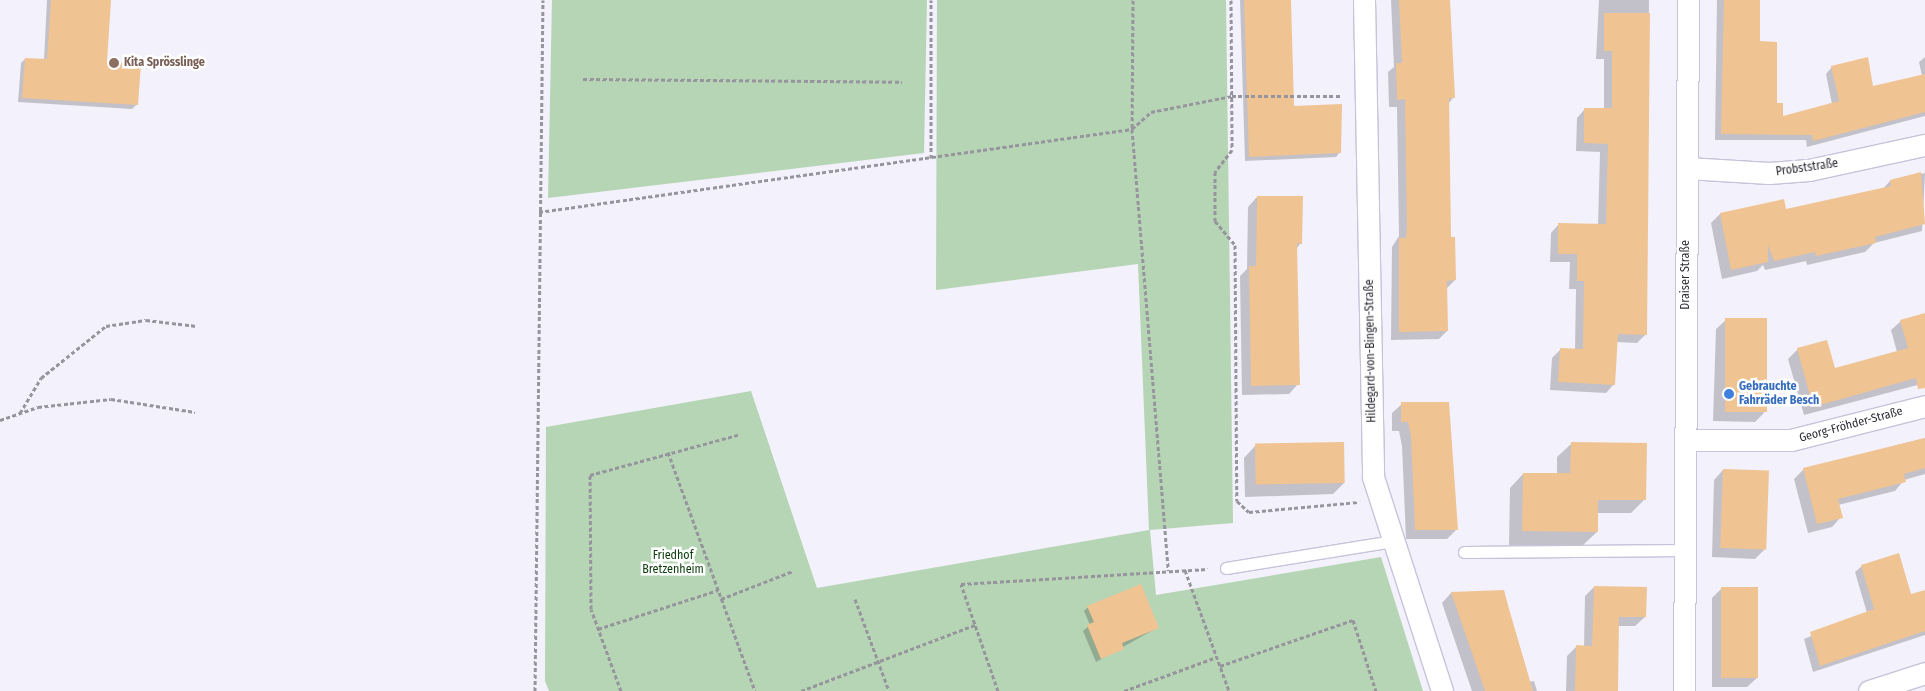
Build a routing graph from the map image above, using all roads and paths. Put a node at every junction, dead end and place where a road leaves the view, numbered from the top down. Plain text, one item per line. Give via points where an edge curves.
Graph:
1 (543, 0) edge
2 (931, 0) edge
3 (1133, 0) edge
4 (1231, 0) edge
5 (1364, 0) edge
6 (1688, 0) edge
7 (583, 79) dead end
8 (902, 82) dead end
9 (1232, 96) junction
10 (1368, 96) junction
11 (1132, 129) junction
12 (1925, 145) edge
13 (931, 158) junction
14 (1687, 168) junction
15 (539, 212) junction
16 (197, 326) dead end
17 (1925, 406) edge
18 (195, 412) dead end
19 (20, 413) junction
20 (0, 420) edge
21 (741, 434) dead end
22 (1686, 440) junction
23 (668, 452) junction
24 (1379, 500) junction
25 (1393, 541) junction
26 (1685, 550) junction
27 (1464, 552) dead end
28 (1226, 568) joint
29 (1185, 570) junction
30 (793, 571) dead end
31 (1168, 571) junction
32 (718, 590) junction
33 (721, 599) junction
34 (855, 599) dead end
35 (975, 625) junction
36 (598, 629) junction
37 (1217, 657) junction
38 (878, 662) junction
39 (1220, 666) junction
40 (1925, 673) edge
41 (1134, 689) edge
42 (536, 691) edge
43 (621, 691) edge
44 (755, 691) edge
45 (800, 691) edge
46 (889, 691) edge
47 (998, 691) edge
48 (1124, 691) edge
49 (1229, 691) edge
50 (1376, 691) edge
51 (1442, 691) edge
52 (1684, 691) edge
53 (1869, 691) edge

1 - 15 path
2 - 13 path
3 - 11 path
4 - 9 path
5 - 10 street, Hildegard-von-Bingen-Straße
6 - 14 street, Draiser Straße
7 - 8 path
9 - 10 path
9 - 11 path via 1152,112
9 - 24 path via 1232,150 1215,172 1216,221 1235,245 1237,501 1249,512
10 - 24 street, Hildegard-von-Bingen-Straße via 1373,477
11 - 13 path
11 - 31 path
12 - 14 street, Probststraße via 1809,170 1769,173
13 - 15 path
14 - 22 street, Draiser Straße
15 - 42 path
16 - 19 path via 146,320 106,326 41,378
17 - 22 street, Georg-Fröhder-Straße via 1792,440
18 - 19 path via 111,399 38,407
19 - 20 path
21 - 23 path
22 - 26 street, Draiser Straße
23 - 32 path
23 - 36 path via 590,475 591,610
24 - 25 street, Hildegard-von-Bingen-Straße
25 - 28 lane
25 - 51 street, Hildegard-von-Bingen-Straße
26 - 27 lane
26 - 52 street, Draiser Straße
28 - 29 path
29 - 31 path
29 - 37 path
30 - 33 path
31 - 35 path via 961,584
32 - 33 path
32 - 36 path
33 - 44 path
34 - 38 path
35 - 38 path
35 - 47 path
36 - 43 path
37 - 39 path
37 - 41 path
38 - 45 path
38 - 46 path
39 - 49 path
39 - 50 path via 1353,620
40 - 53 street
41 - 48 path

